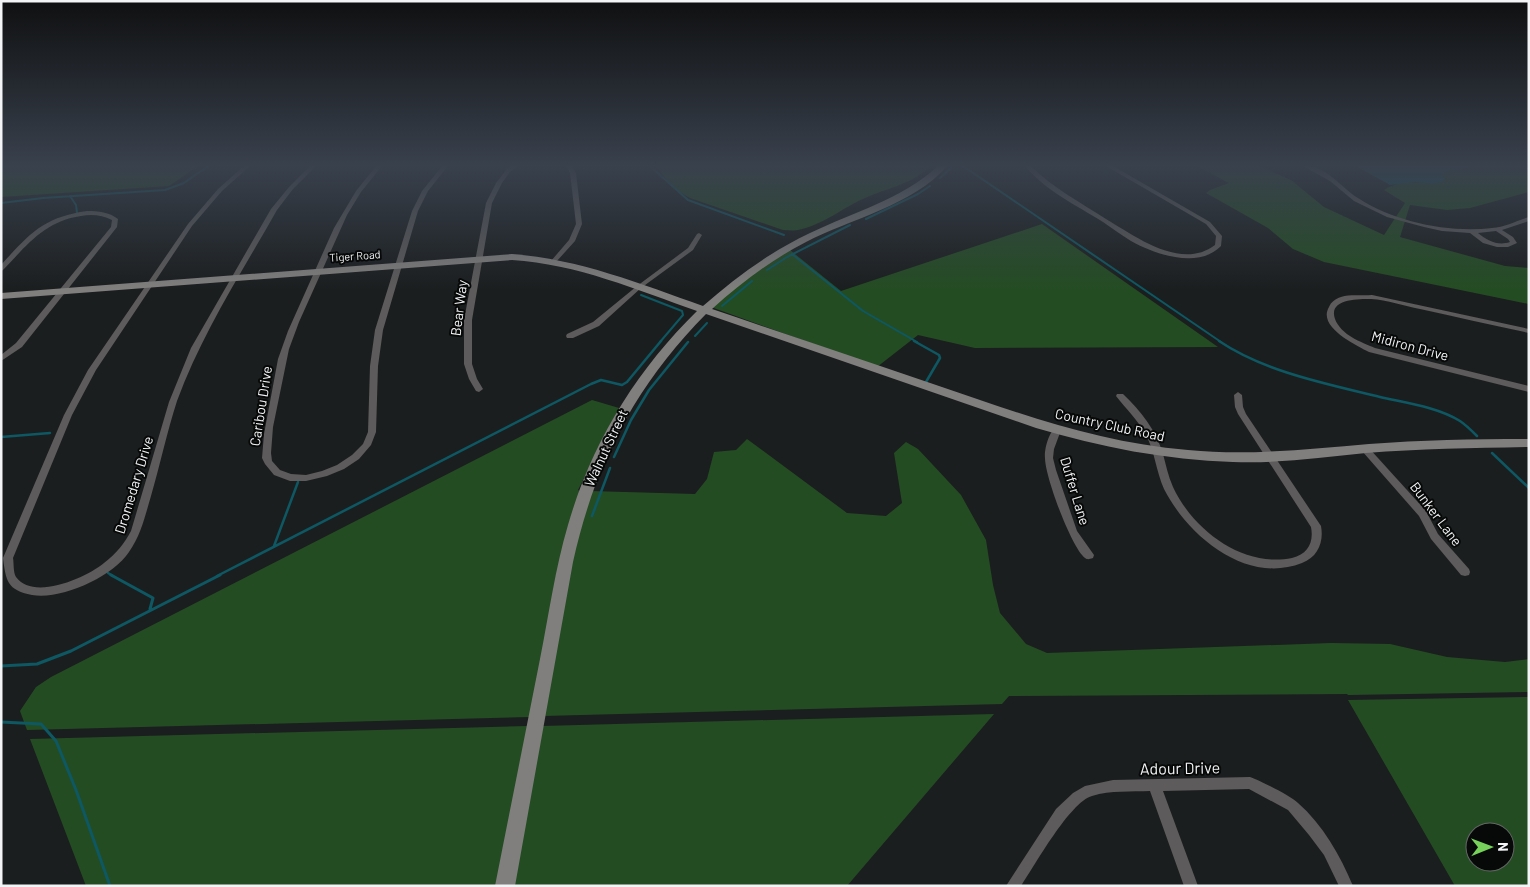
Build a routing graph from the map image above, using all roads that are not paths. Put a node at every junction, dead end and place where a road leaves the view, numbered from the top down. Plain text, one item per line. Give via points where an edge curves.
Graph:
1 (205, 207) edge
2 (275, 207) edge
3 (346, 207) edge
4 (418, 207) edge
5 (488, 207) edge
6 (577, 207) edge
7 (872, 207) edge
8 (1085, 207) edge
9 (1181, 207) edge
10 (1372, 207) edge
11 (1529, 219) edge
12 (1497, 229) junction
13 (1472, 231) junction
14 (699, 235) dead end
15 (478, 258) junction
16 (554, 261) junction
17 (399, 265) junction
18 (1, 269) edge
19 (318, 271) junction
20 (234, 278) junction
21 (150, 284) junction
22 (640, 288) junction
23 (62, 291) junction
24 (1, 296) edge
25 (704, 310) junction
26 (1529, 331) edge
27 (570, 336) dead end
28 (1, 359) edge
29 (479, 388) dead end
30 (1529, 389) edge
31 (1238, 395) dead end
32 (1120, 396) dead end
33 (1057, 430) junction
34 (1529, 443) edge
35 (1365, 449) junction
36 (1158, 451) junction
37 (1270, 458) junction
38 (1089, 554) dead end
39 (1465, 572) dead end
40 (1154, 784) junction
41 (505, 886) edge
42 (1012, 886) edge
43 (1190, 886) edge
44 (1346, 886) edge

1 - 21 street, Dromedary Drive
2 - 20 street, Dromedary Drive
3 - 19 street
4 - 17 street
5 - 15 street, Bear Way
6 - 16 street via 579,224 572,241
7 - 25 street, Walnut Street via 775,256
8 - 9 street via 1151,248 1192,255 1218,246 1219,236 1208,223
10 - 13 street via 1425,225
11 - 12 street
12 - 13 street
12 - 13 street via 1514,243 1504,246 1492,244
14 - 22 street via 691,249
15 - 16 street, Tiger Road
15 - 17 street, Tiger Road
15 - 29 street, Bear Way via 467,342 468,364
16 - 22 street, Tiger Road
17 - 19 street, Tiger Road
17 - 19 street, Caribou Drive via 376,348 372,432 368,445 351,461 333,471 314,476 289,476 276,471 268,463 268,433 288,339
18 - 23 street via 37,232 50,224 85,214 113,217 114,227
19 - 20 street, Tiger Road
20 - 21 street, Tiger Road
20 - 21 street, Dromedary Drive via 185,370 130,544 113,563 78,583 49,591 18,587 8,578 8,558 68,415 99,358
21 - 23 street, Tiger Road
22 - 25 street, Tiger Road
22 - 27 street via 596,324
23 - 24 street, Tiger Road
23 - 28 street via 19,345
25 - 33 street, Country Club Road
25 - 41 street, Walnut Street via 671,343 640,382 613,428 589,480 570,540
26 - 30 street, Midiron Drive via 1372,297 1343,299 1330,310 1332,322 1340,331 1372,350
31 - 37 street via 1242,414
32 - 36 street via 1138,415
33 - 36 street, Country Club Road
33 - 38 street, Duffer Lane via 1050,449 1051,470 1072,531
34 - 35 street, Country Club Road
35 - 37 street, Country Club Road
35 - 39 street, Bunker Lane via 1423,514 1434,536
36 - 37 street, Country Club Road
36 - 37 street via 1169,489 1182,510 1212,541 1246,559 1275,564 1292,562 1313,551 1318,532 1310,515
40 - 42 street, Adour Drive via 1113,786 1090,790 1077,797 1061,814
40 - 43 street
40 - 44 street, Adour Drive via 1250,783 1292,806 1329,850

